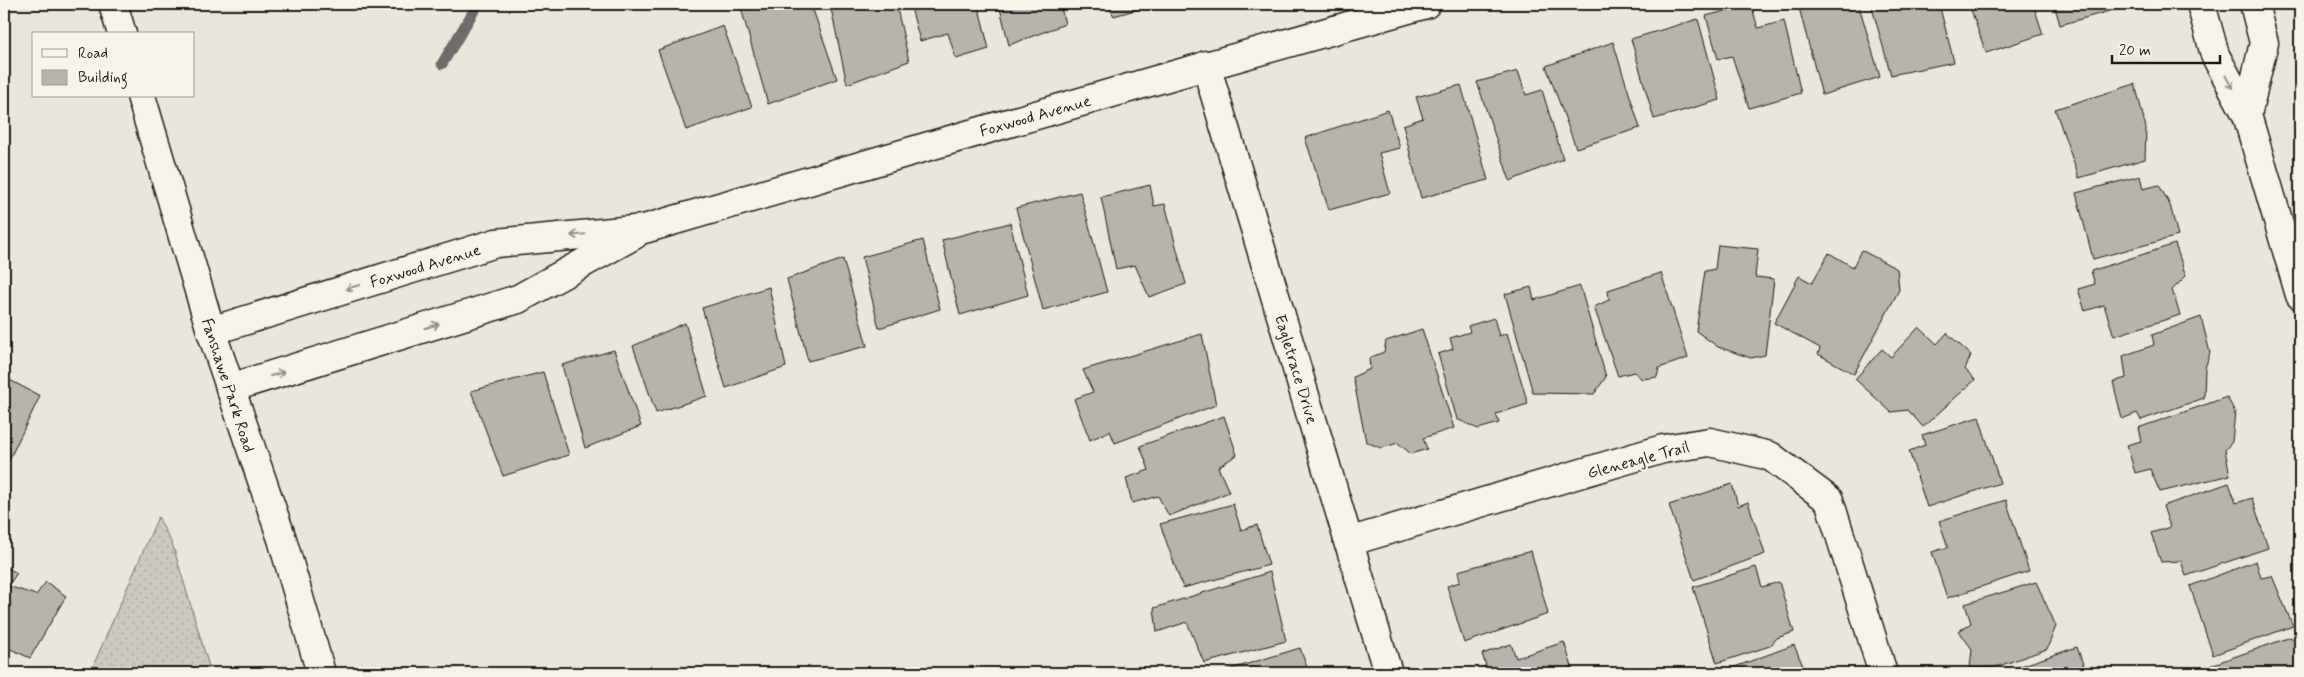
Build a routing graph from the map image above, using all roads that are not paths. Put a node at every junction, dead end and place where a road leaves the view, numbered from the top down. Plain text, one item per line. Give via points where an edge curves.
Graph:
1 (113, 4) edge
2 (1426, 4) edge
3 (2201, 4) edge
4 (2254, 4) edge
5 (121, 32) edge
6 (1206, 65) junction
7 (142, 98) edge
8 (2247, 114) junction
9 (644, 229) junction
10 (2300, 295) edge
11 (212, 331) junction
12 (230, 388) junction
13 (1348, 542) junction
14 (320, 673) edge
15 (1388, 673) edge
16 (1883, 673) edge

1 - 5 street
2 - 6 street, Foxwood Avenue
3 -> 8 street via 2215,55
4 - 8 street via 2264,43
6 - 9 street, Foxwood Avenue
6 - 13 street, Eagletrace Drive
7 - 11 street, Fanshawe Park Road
8 - 10 street
9 -> 11 street, Foxwood Avenue via 496,243
12 -> 9 street, Foxwood Avenue via 518,299
11 - 12 street, Fanshawe Park Road
12 - 14 street, Fanshawe Park Road via 282,539
13 - 15 street, Eagletrace Drive
13 - 16 street, Gleneagle Trail via 1663,449 1710,442 1770,456 1829,500

